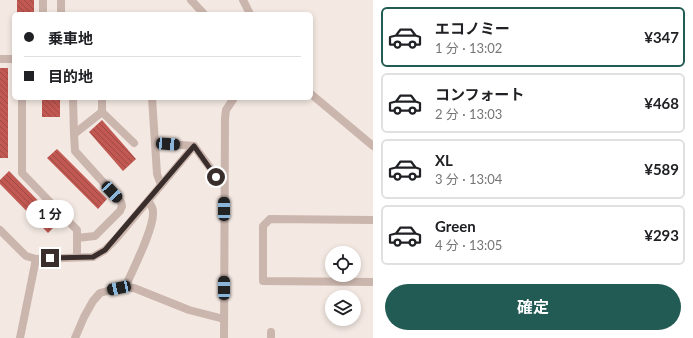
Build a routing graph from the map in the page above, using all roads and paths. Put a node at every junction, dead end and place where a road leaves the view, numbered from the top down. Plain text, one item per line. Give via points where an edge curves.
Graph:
1 (43, 0) edge
2 (61, 0) edge
3 (191, 0) edge
4 (243, 0) edge
5 (43, 12) edge
6 (61, 12) edge
7 (202, 12) edge
8 (249, 12) edge
9 (0, 59) edge
10 (12, 59) edge
11 (313, 96) edge
12 (22, 100) edge
13 (74, 100) edge
14 (102, 100) edge
15 (152, 100) edge
16 (233, 100) edge
17 (102, 112) junction
18 (74, 134) junction
19 (134, 143) dead end
20 (155, 143) junction
21 (194, 146) junction
22 (373, 146) edge
23 (224, 177) junction
24 (161, 185) junction
25 (148, 201) junction
26 (373, 220) edge
27 (0, 230) edge
28 (77, 238) junction
29 (77, 258) junction
30 (36, 259) junction
31 (373, 282) edge
32 (127, 287) junction
33 (224, 320) junction
34 (20, 338) edge
35 (75, 338) edge
36 (224, 338) edge

1 - 5 street
2 - 6 street
3 - 7 street
4 - 8 street
9 - 10 street
11 - 22 street
12 - 28 street via 22,173 77,230
13 - 18 street
14 - 17 street
15 - 20 street
16 - 23 street via 226,110 225,118
17 - 18 street
17 - 19 street
18 - 28 street via 74,152 122,202 120,212 95,236
20 - 21 street
20 - 24 street via 157,174
21 - 23 street via 216,177
21 - 24 street
23 - 33 street
24 - 25 street
25 - 29 street via 105,250 93,257
25 - 32 street via 153,214 151,226
26 - 31 street via 270,219 263,226 263,281
27 - 30 street via 26,256
28 - 29 street
29 - 30 street
30 - 34 street
32 - 33 street
32 - 35 street via 100,293 88,308
33 - 36 street

